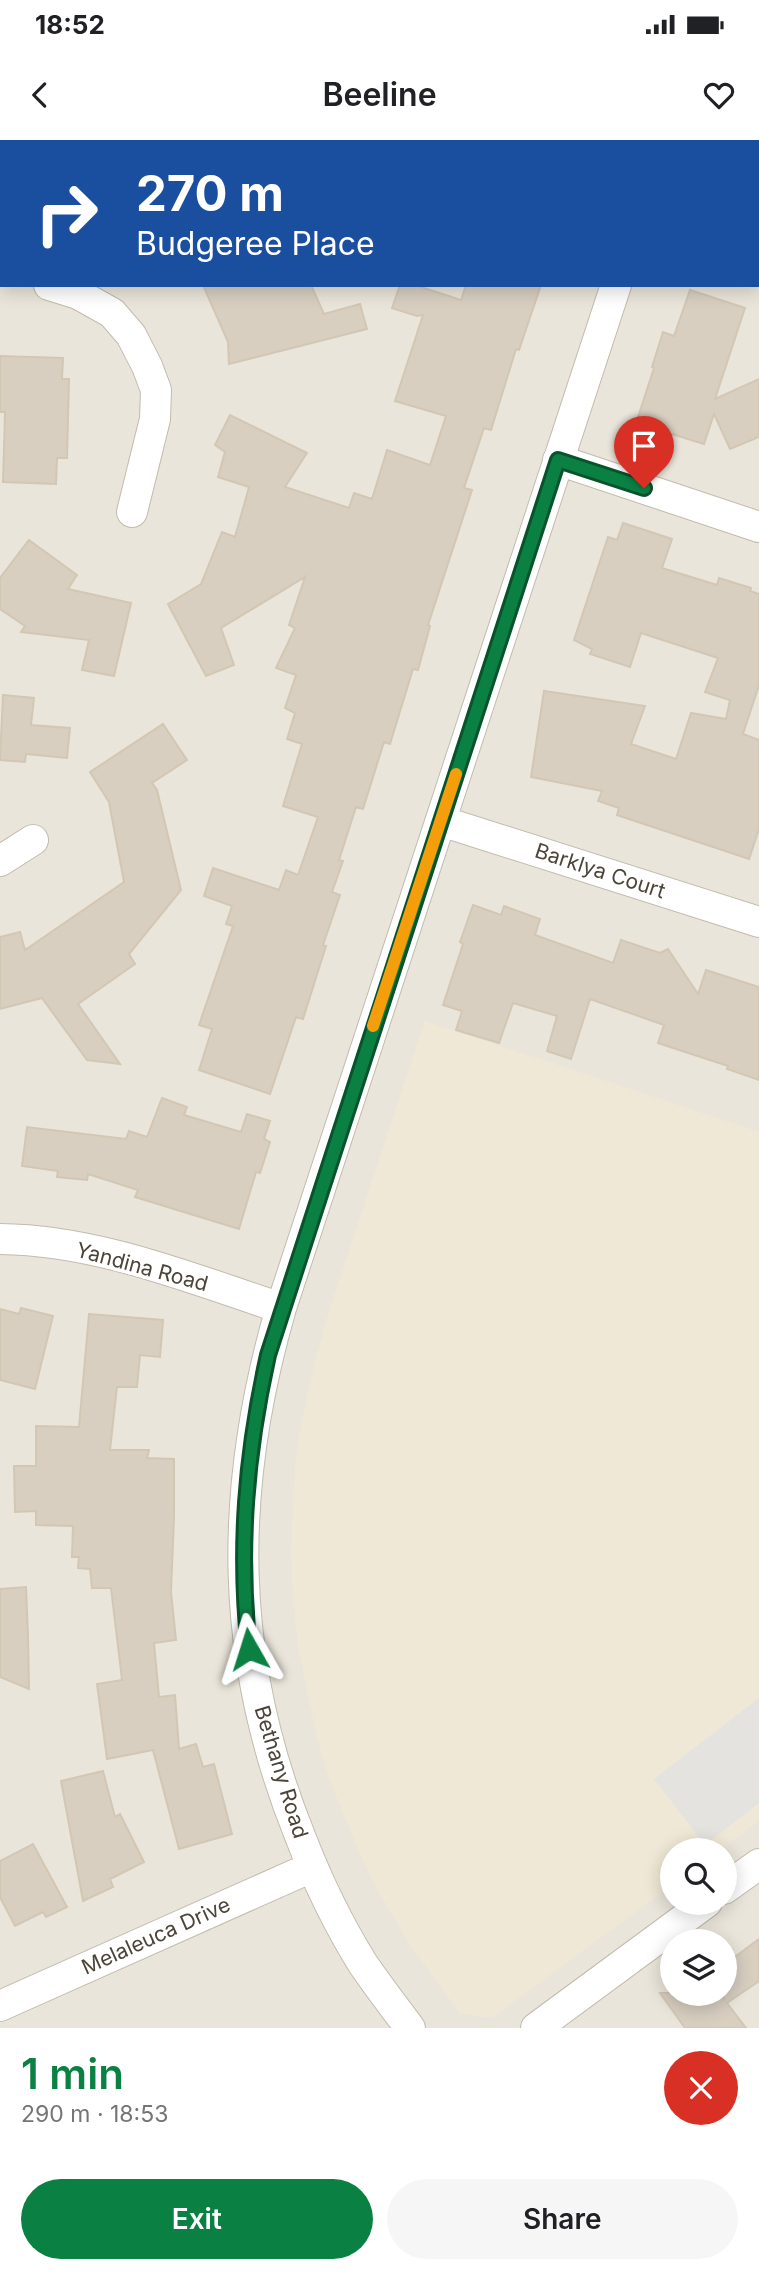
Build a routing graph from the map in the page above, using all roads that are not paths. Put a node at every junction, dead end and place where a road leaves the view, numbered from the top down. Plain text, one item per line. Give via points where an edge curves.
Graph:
1 (55, 287) edge
2 (614, 287) edge
3 (558, 460) junction
4 (132, 512) dead end
5 (759, 527) edge
6 (441, 821) junction
7 (33, 840) dead end
8 (0, 861) edge
9 (759, 922) edge
10 (0, 1240) edge
11 (281, 1308) junction
12 (759, 1864) edge
13 (312, 1867) junction
14 (737, 1880) edge
15 (689, 1915) edge
16 (0, 2006) edge
17 (410, 2028) edge
18 (537, 2028) edge

1 - 4 street via 112,313 131,335 156,390 155,419
2 - 3 street, Bethany Road
3 - 5 street
3 - 6 street, Bethany Road
6 - 9 street, Barklya Court
6 - 11 street, Bethany Road
7 - 8 street
10 - 11 street, Yandina Road via 95,1250
11 - 13 street, Bethany Road via 255,1412 247,1471 244,1602 252,1672 267,1740
12 - 14 street
13 - 16 street, Melaleuca Drive
13 - 17 street, Bethany Road via 363,1963
15 - 18 street

